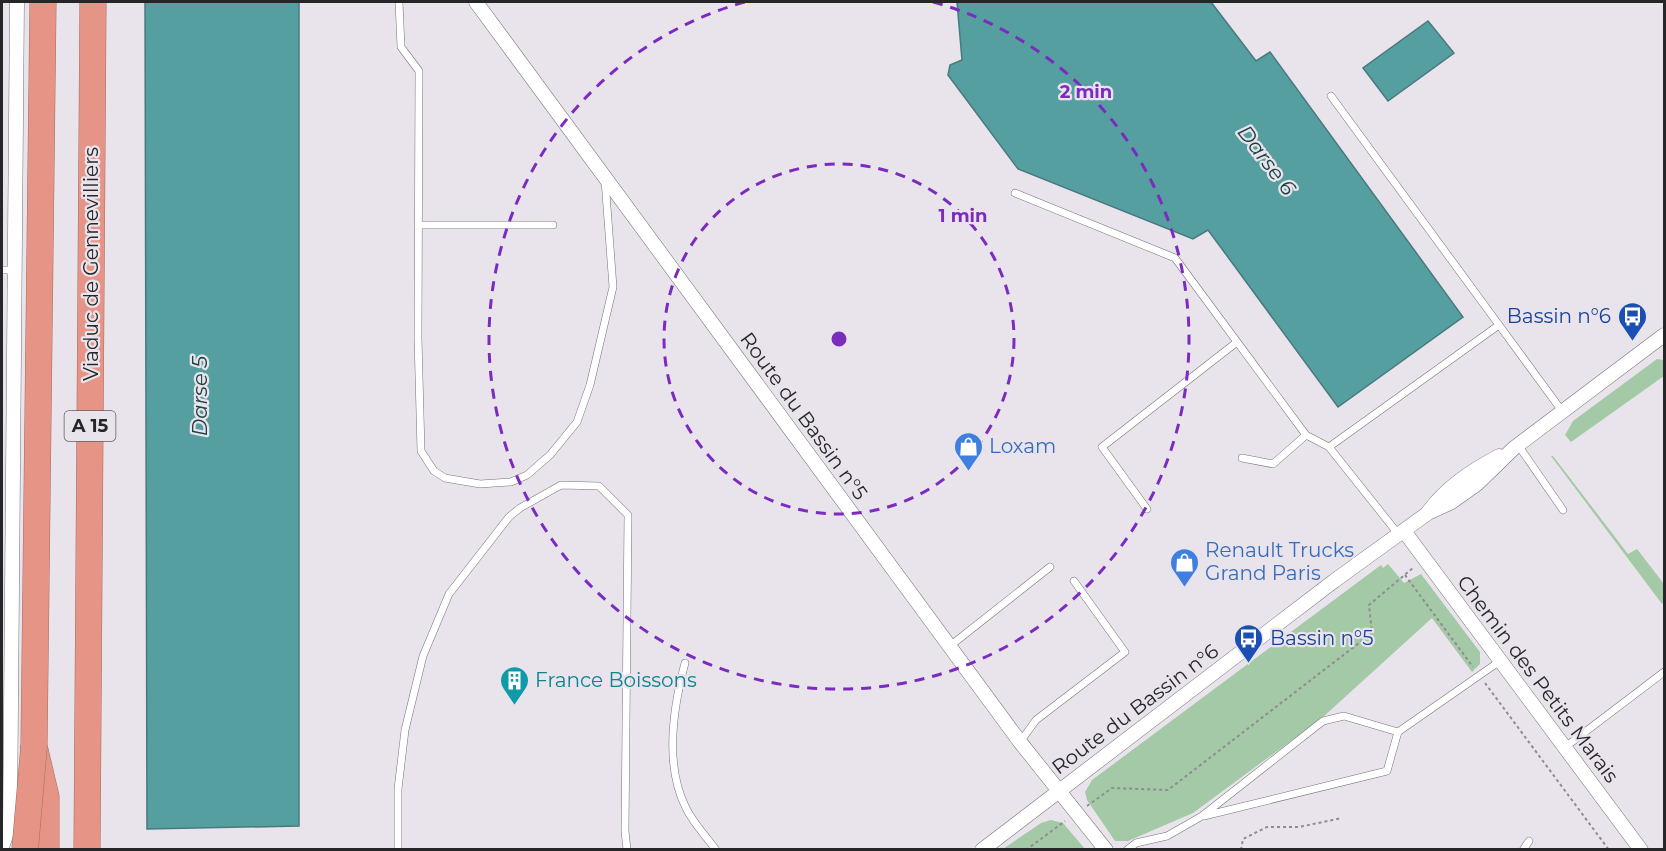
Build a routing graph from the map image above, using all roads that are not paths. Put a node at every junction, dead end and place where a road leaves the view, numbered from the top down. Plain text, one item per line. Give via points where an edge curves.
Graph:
1 (17, 2) edge
2 (43, 2) edge
3 (93, 2) edge
4 (399, 2) edge
5 (476, 2) edge
6 (1331, 96) dead end
7 (604, 177) junction
8 (1015, 193) dead end
9 (418, 225) junction
10 (553, 225) dead end
11 (8, 270) edge
12 (1499, 325) junction
13 (1661, 341) edge
14 (1237, 342) junction
15 (1562, 411) junction
16 (1306, 435) junction
17 (1516, 446) junction
18 (1329, 447) junction
19 (1242, 458) dead end
20 (1147, 509) dead end
21 (1563, 510) dead end
22 (1401, 533) junction
23 (1050, 567) dead end
24 (1074, 581) dead end
25 (950, 646) junction
26 (1500, 661) junction
27 (685, 663) dead end
28 (1665, 672) edge
29 (1398, 732) junction
30 (1020, 742) junction
31 (34, 746) junction
32 (1564, 748) junction
33 (1060, 790) junction
34 (1202, 816) junction
35 (10, 824) junction
36 (1529, 842) dead end
37 (2, 847) edge
38 (26, 849) edge
39 (44, 849) edge
40 (87, 849) edge
41 (398, 849) edge
42 (627, 849) edge
43 (716, 849) edge
44 (982, 849) edge
45 (1106, 849) edge
46 (1127, 849) edge
47 (1523, 849) edge
48 (1641, 849) edge

1 - 11 street
2 - 31 highway, A 15
3 - 40 highway, Viaduc de Gennevilliers / A 15
4 - 9 lane via 401,47 419,70
5 - 7 street, Route du Bassin n°5
6 - 12 lane
7 - 9 lane via 613,287 590,385 577,422 550,455 527,475 510,482 480,484 445,478 434,471 421,451
7 - 25 street, Route du Bassin n°5
8 - 14 lane via 1175,258
9 - 10 lane
11 - 35 street
12 - 15 lane
12 - 18 lane
13 - 15 street, Route du Bassin n°6
14 - 16 lane
14 - 20 lane via 1102,447
15 - 17 street, Route du Bassin n°6
16 - 18 lane
16 - 19 lane via 1273,464
17 - 21 lane
17 - 22 street, Route du Bassin n°6 via 1477,484
18 - 22 lane
22 - 26 street, Chemin des Petits Marais
22 - 33 street, Route du Bassin n°6
23 - 25 lane
24 - 30 lane via 1125,652 1036,720
25 - 30 street, Route du Bassin n°5
26 - 29 lane
26 - 32 street, Chemin des Petits Marais
27 - 43 lane via 676,697 673,774 686,809
28 - 32 lane
29 - 34 lane via 1387,771
29 - 34 lane via 1344,716 1323,721
30 - 33 street, Route du Bassin n°5
31 - 38 highway, bridge
31 - 39 highway, A 15 via 46,797
32 - 48 street, Chemin des Petits Marais
33 - 44 street, Route du Bassin n°6
33 - 45 street, Route du Bassin n°5
34 - 46 lane via 1167,836
35 - 37 street
35 - 39 lane
36 - 47 lane
41 - 42 lane via 398,789 405,730 423,656 449,594 509,517 561,485 599,486 628,515

